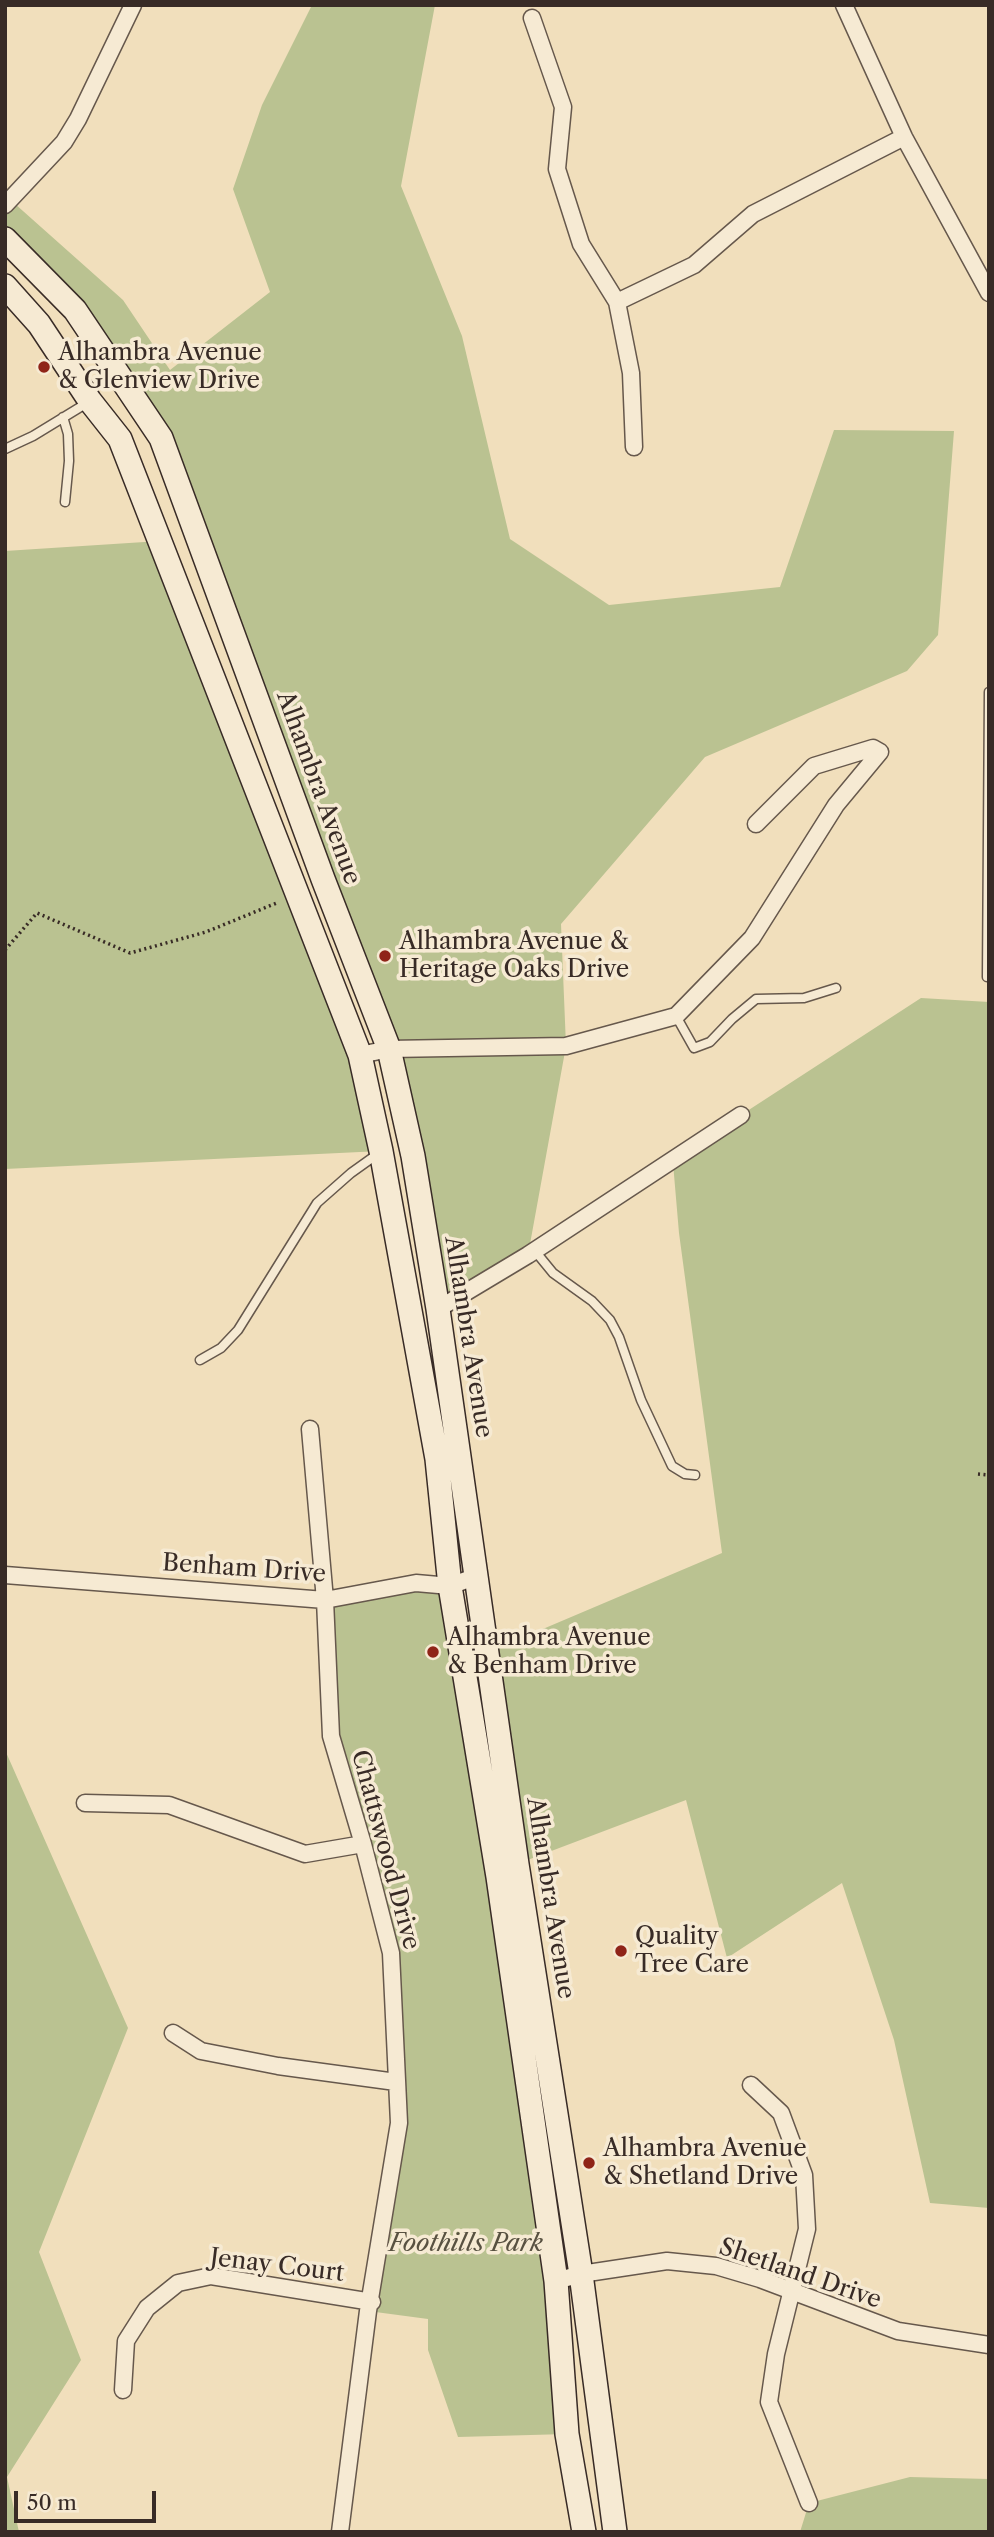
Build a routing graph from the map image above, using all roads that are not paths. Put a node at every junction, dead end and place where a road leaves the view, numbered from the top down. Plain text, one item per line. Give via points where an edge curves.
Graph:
1 (133, 5) edge
2 (844, 5) edge
3 (532, 19) dead end
4 (904, 137) junction
5 (5, 205) edge
6 (5, 239) edge
7 (5, 286) edge
8 (989, 293) edge
9 (617, 302) junction
10 (90, 401) junction
11 (63, 417) junction
12 (634, 447) dead end
13 (5, 449) edge
14 (65, 502) dead end
15 (989, 692) edge
16 (755, 824) dead end
17 (986, 978) dead end
18 (836, 988) dead end
19 (676, 1016) junction
20 (389, 1049) junction
21 (360, 1055) junction
22 (741, 1115) dead end
23 (381, 1151) junction
24 (535, 1251) junction
25 (438, 1308) junction
26 (200, 1360) dead end
27 (310, 1429) dead end
28 (695, 1475) dead end
29 (5, 1574) edge
30 (477, 1576) junction
31 (450, 1586) junction
32 (325, 1600) junction
33 (85, 1803) dead end
34 (363, 1844) junction
35 (173, 2033) dead end
36 (396, 2082) junction
37 (751, 2085) dead end
38 (581, 2274) junction
39 (556, 2281) junction
40 (791, 2292) junction
41 (372, 2302) junction
42 (989, 2344) edge
43 (123, 2389) dead end
44 (809, 2503) dead end
45 (340, 2532) edge
46 (584, 2532) edge
47 (615, 2532) edge

1 - 5 street via 65,142
2 - 4 street
3 - 9 street via 563,107 557,169 581,244
4 - 8 street
4 - 9 street via 753,214 694,265
6 - 20 main road, Alhambra Avenue via 75,310 161,438
7 - 10 main road, Alhambra Avenue via 39,324
9 - 12 street via 631,373
10 - 11 lane
10 - 21 main road, Alhambra Avenue via 120,439
11 - 13 lane
11 - 14 lane via 69,461
15 - 17 lane
16 - 19 street via 814,766 873,748 880,752 836,805 752,938
18 - 19 lane via 804,998 756,999 710,1042 694,1048
19 - 20 street via 566,1046
20 - 21 street
20 - 25 main road, Alhambra Avenue via 413,1156
21 - 23 main road, Alhambra Avenue
22 - 24 street
23 - 26 lane via 317,1203 238,1330 221,1348
23 - 31 main road, Alhambra Avenue via 437,1459
24 - 25 street
24 - 28 lane via 553,1273 610,1320 672,1466
25 - 30 main road, Alhambra Avenue
27 - 32 street, Chattswood Drive
29 - 32 street, Benham Drive
30 - 31 street, Benham Drive
30 - 38 main road, Alhambra Avenue
31 - 32 street, Benham Drive via 416,1583
31 - 39 main road, Alhambra Avenue via 498,1877
32 - 34 street, Chattswood Drive via 331,1736
33 - 34 street via 169,1805 305,1854
34 - 36 street, Chattswood Drive via 391,1953
35 - 36 street via 201,2051
36 - 41 street, Chattswood Drive via 399,2123
37 - 40 street via 781,2113 804,2175 807,2229
38 - 39 street, Shetland Drive
38 - 40 street, Shetland Drive via 667,2261 716,2266
38 - 47 main road, Alhambra Avenue
39 - 46 main road, Alhambra Avenue via 567,2434
40 - 42 street, Shetland Drive via 898,2331
40 - 44 street via 769,2402
41 - 43 street, Jenay Court via 211,2276 178,2283 147,2308 126,2341
41 - 45 street, Chattswood Drive

